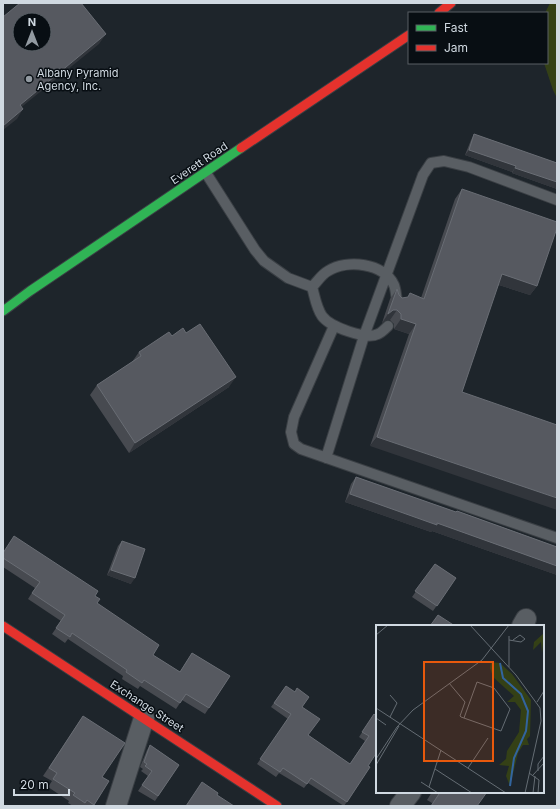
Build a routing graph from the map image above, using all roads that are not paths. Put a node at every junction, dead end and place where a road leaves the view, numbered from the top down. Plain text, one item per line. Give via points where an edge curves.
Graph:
1 (451, 3) edge
2 (440, 12) edge
3 (408, 36) edge
4 (206, 173) junction
5 (557, 200) edge
6 (386, 274) junction
7 (312, 287) junction
8 (397, 301) edge
9 (3, 311) edge
10 (334, 326) junction
11 (388, 326) edge
12 (364, 336) junction
13 (326, 458) junction
14 (557, 538) edge
15 (3, 626) edge
16 (144, 718) junction
17 (410, 793) edge
18 (116, 806) edge
19 (277, 806) edge
20 (400, 806) edge

1 - 2 street
3 - 4 street, Everett Road
4 - 7 lane via 264,261 288,278
4 - 9 street, Everett Road
5 - 6 lane via 469,167 444,161 431,163 423,175
6 - 7 lane via 366,265 345,264 327,271
6 - 8 lane via 395,286
6 - 12 lane
7 - 10 lane via 316,305 323,317
10 - 12 lane
10 - 13 lane via 294,417 291,432 294,444
11 - 12 lane via 378,334
12 - 13 lane
13 - 14 lane
15 - 16 street, Exchange Street
16 - 18 street
16 - 19 street, Exchange Street
17 - 20 street

